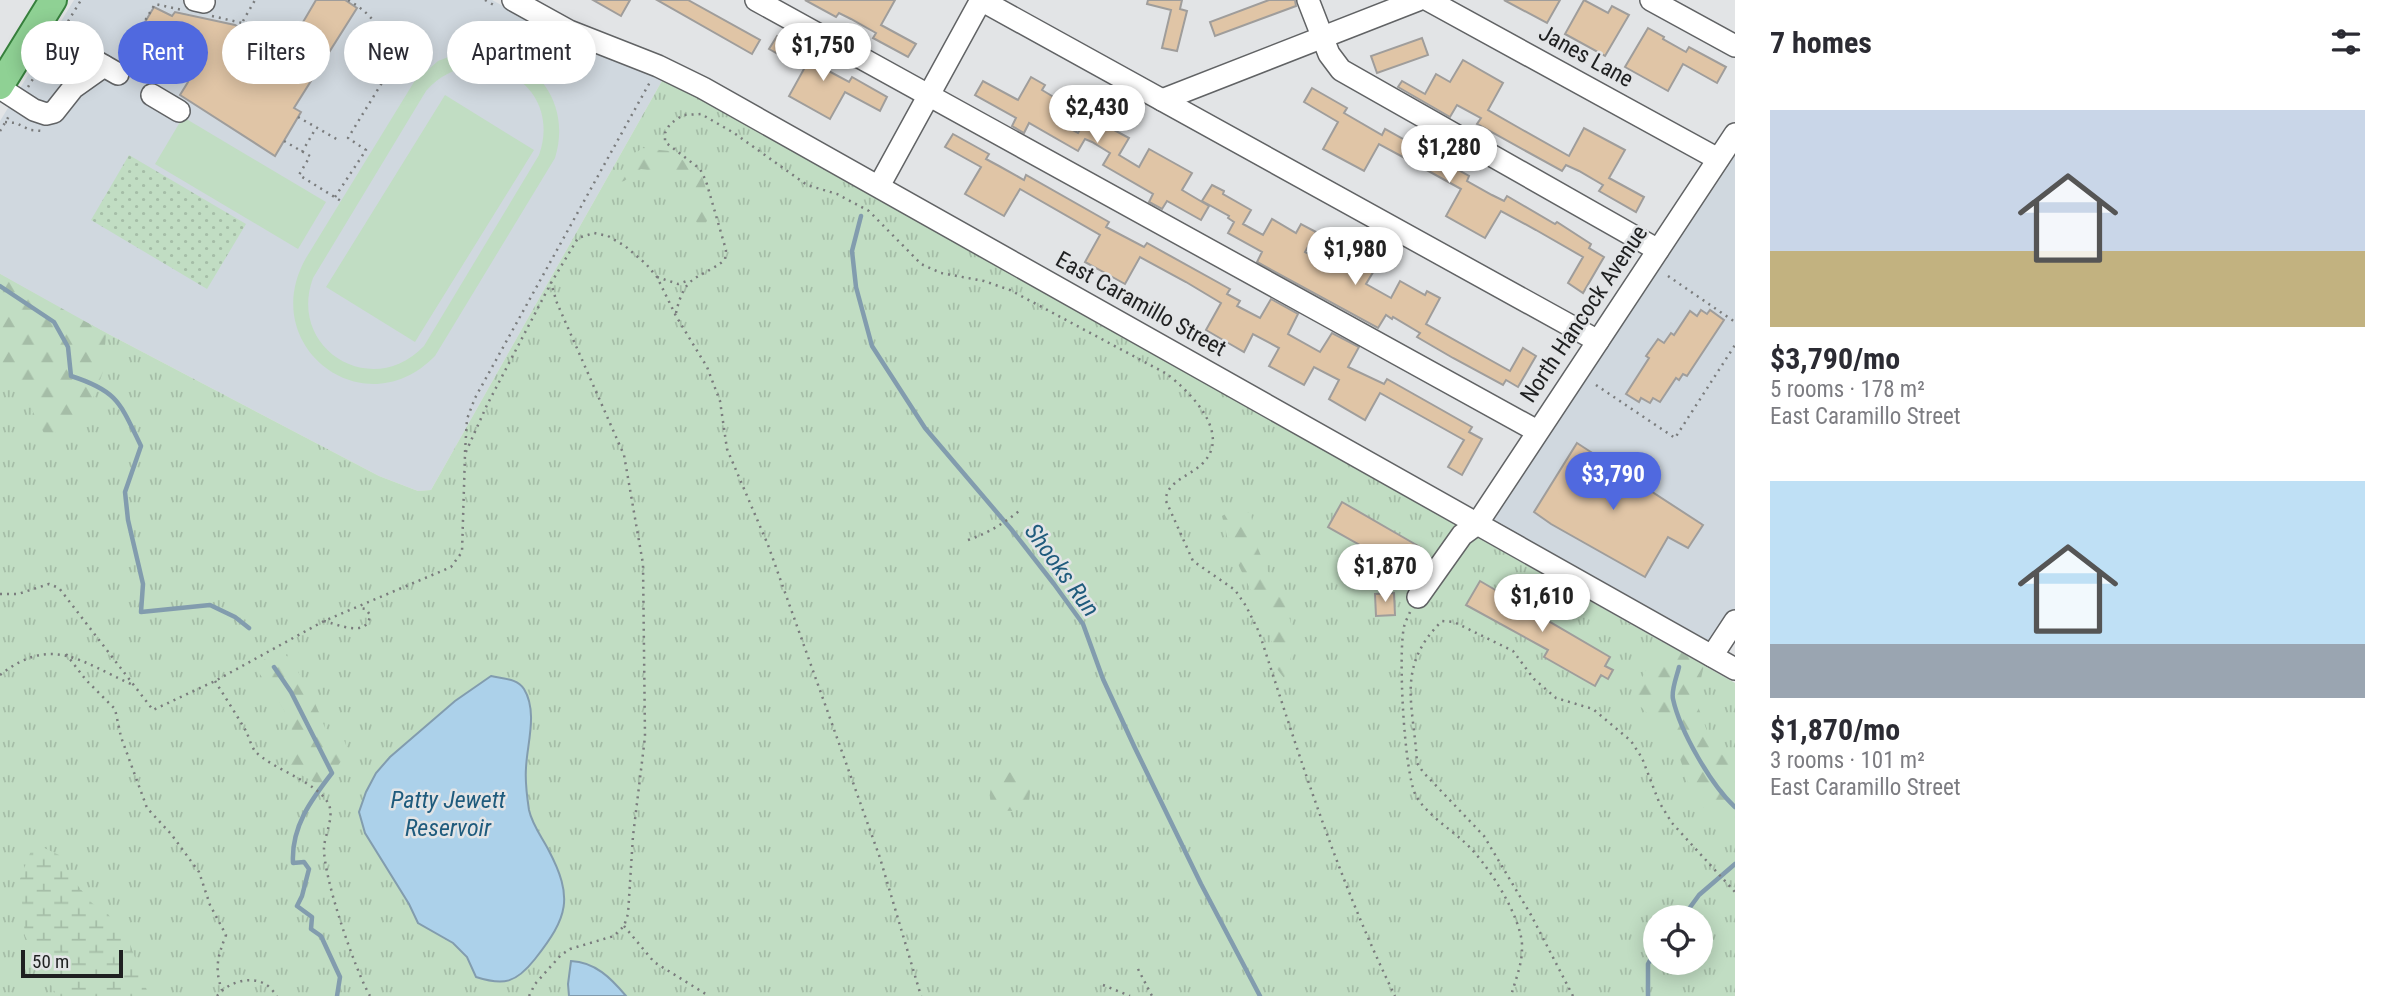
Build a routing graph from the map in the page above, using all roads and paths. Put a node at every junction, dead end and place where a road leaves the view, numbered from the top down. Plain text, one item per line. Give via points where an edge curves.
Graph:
1 (53, 0) edge
2 (80, 0) edge
3 (255, 0) edge
4 (348, 0) edge
5 (513, 0) edge
6 (756, 0) edge
7 (981, 0) edge
8 (1308, 0) edge
9 (1418, 0) edge
10 (1428, 0) edge
11 (1651, 0) edge
12 (199, 7) edge
13 (237, 21) edge
14 (243, 21) edge
15 (373, 21) edge
16 (1322, 37) junction
17 (1735, 46) edge
18 (658, 66) junction
19 (104, 67) edge
20 (111, 71) junction
21 (381, 84) edge
22 (6, 92) edge
23 (152, 95) dead end
24 (929, 95) junction
25 (1162, 100) junction
26 (179, 111) dead end
27 (298, 117) dead end
28 (5, 122) junction
29 (316, 128) junction
30 (0, 131) edge
31 (47, 131) dead end
32 (1735, 134) edge
33 (284, 141) dead end
34 (340, 141) dead end
35 (302, 152) junction
36 (1718, 159) junction
37 (879, 186) junction
38 (335, 197) junction
39 (341, 201) dead end
40 (1658, 250) junction
41 (1668, 276) dead end
42 (657, 277) junction
43 (692, 279) junction
44 (551, 283) junction
45 (676, 316) junction
46 (1735, 322) edge
47 (1598, 341) junction
48 (1735, 345) edge
49 (1595, 384) dead end
50 (1537, 431) junction
51 (465, 454) junction
52 (1019, 511) dead end
53 (1477, 524) junction
54 (968, 540) dead end
55 (0, 594) edge
56 (1418, 597) joint
57 (357, 607) junction
58 (324, 621) junction
59 (1735, 621) edge
60 (66, 654) junction
61 (1712, 656) junction
62 (1735, 669) edge
63 (0, 675) edge
64 (215, 681) junction
65 (134, 686) junction
66 (1735, 892) edge
67 (624, 926) junction
68 (1138, 969) dead end
69 (1103, 985) dead end
70 (222, 990) junction
71 (217, 996) edge
72 (277, 996) edge
73 (370, 996) edge
74 (529, 996) edge
75 (709, 996) edge
76 (920, 996) edge
77 (1130, 996) edge
78 (1152, 996) edge
79 (1395, 996) edge
80 (1511, 996) edge
81 (1573, 996) edge

1 - 22 main road
2 - 22 path
3 - 14 path
4 - 15 path
5 - 18 street, East Caramillo Street via 578,35
6 - 24 street
7 - 24 street
7 - 25 street
8 - 16 street
9 - 16 street
10 - 36 street, Janes Lane
11 - 17 street
12 - 13 path
12 - 20 path via 155,4
16 - 25 street
16 - 40 street via 1332,60 1353,78
18 - 37 street, East Caramillo Street
18 - 51 path via 475,398 467,419
19 - 20 street
20 - 22 street via 73,88 54,112 46,114
21 - 38 path via 348,138 366,150
22 - 28 path
23 - 26 street
24 - 37 street
24 - 50 street
25 - 47 street
27 - 29 path
28 - 30 path
28 - 31 path
29 - 34 path
29 - 35 path
32 - 36 street, North Hancock Avenue
33 - 35 path
35 - 38 path via 310,156 299,175
36 - 40 street, North Hancock Avenue
37 - 53 street, East Caramillo Street
38 - 39 path
40 - 47 street, North Hancock Avenue
41 - 46 path
42 - 43 path via 678,284
42 - 44 path via 625,246 594,233 578,237
42 - 45 path
43 - 45 path via 680,294
43 - 79 path via 725,260 726,250 706,181 699,169 665,142 665,132 683,115 701,114 807,185 869,211 921,264 1010,290 1167,374 1189,393 1205,413 1212,439 1205,461 1170,486 1166,501 1193,561 1235,590 1259,632 1317,807 1366,936
44 - 51 path
44 - 67 path via 624,455 643,564 645,737
45 - 76 path via 707,367 720,401 727,449 768,545 875,845
47 - 50 street, North Hancock Avenue
48 - 49 path via 1675,438
50 - 53 street, North Hancock Avenue
51 - 57 path via 462,552 451,567
52 - 54 path via 1005,523
53 - 56 street, North Hancock Avenue via 1462,535
53 - 61 street, East Caramillo Street
55 - 65 path via 18,594 49,584 59,588
56 - 80 path via 1404,625 1402,644 1410,774 1423,806 1473,849 1507,901 1522,936
57 - 58 path
57 - 58 path via 370,615 365,626 357,629
58 - 64 path
59 - 61 street
60 - 63 path via 34,656
60 - 65 path
60 - 70 path via 116,709 121,737 148,808 199,872 226,935 216,961
61 - 62 street, East Caramillo Street
64 - 65 path via 153,710
64 - 73 path via 254,750 312,788 329,805 324,848 334,901
66 - 81 path via 1672,823 1642,758 1603,715 1556,698 1513,651 1454,622 1442,621 1429,634 1409,677 1417,763 1484,836
67 - 74 path via 614,936 561,955
67 - 75 path via 654,962
68 - 78 path
69 - 77 path
70 - 71 path
70 - 72 path via 244,979 265,984

